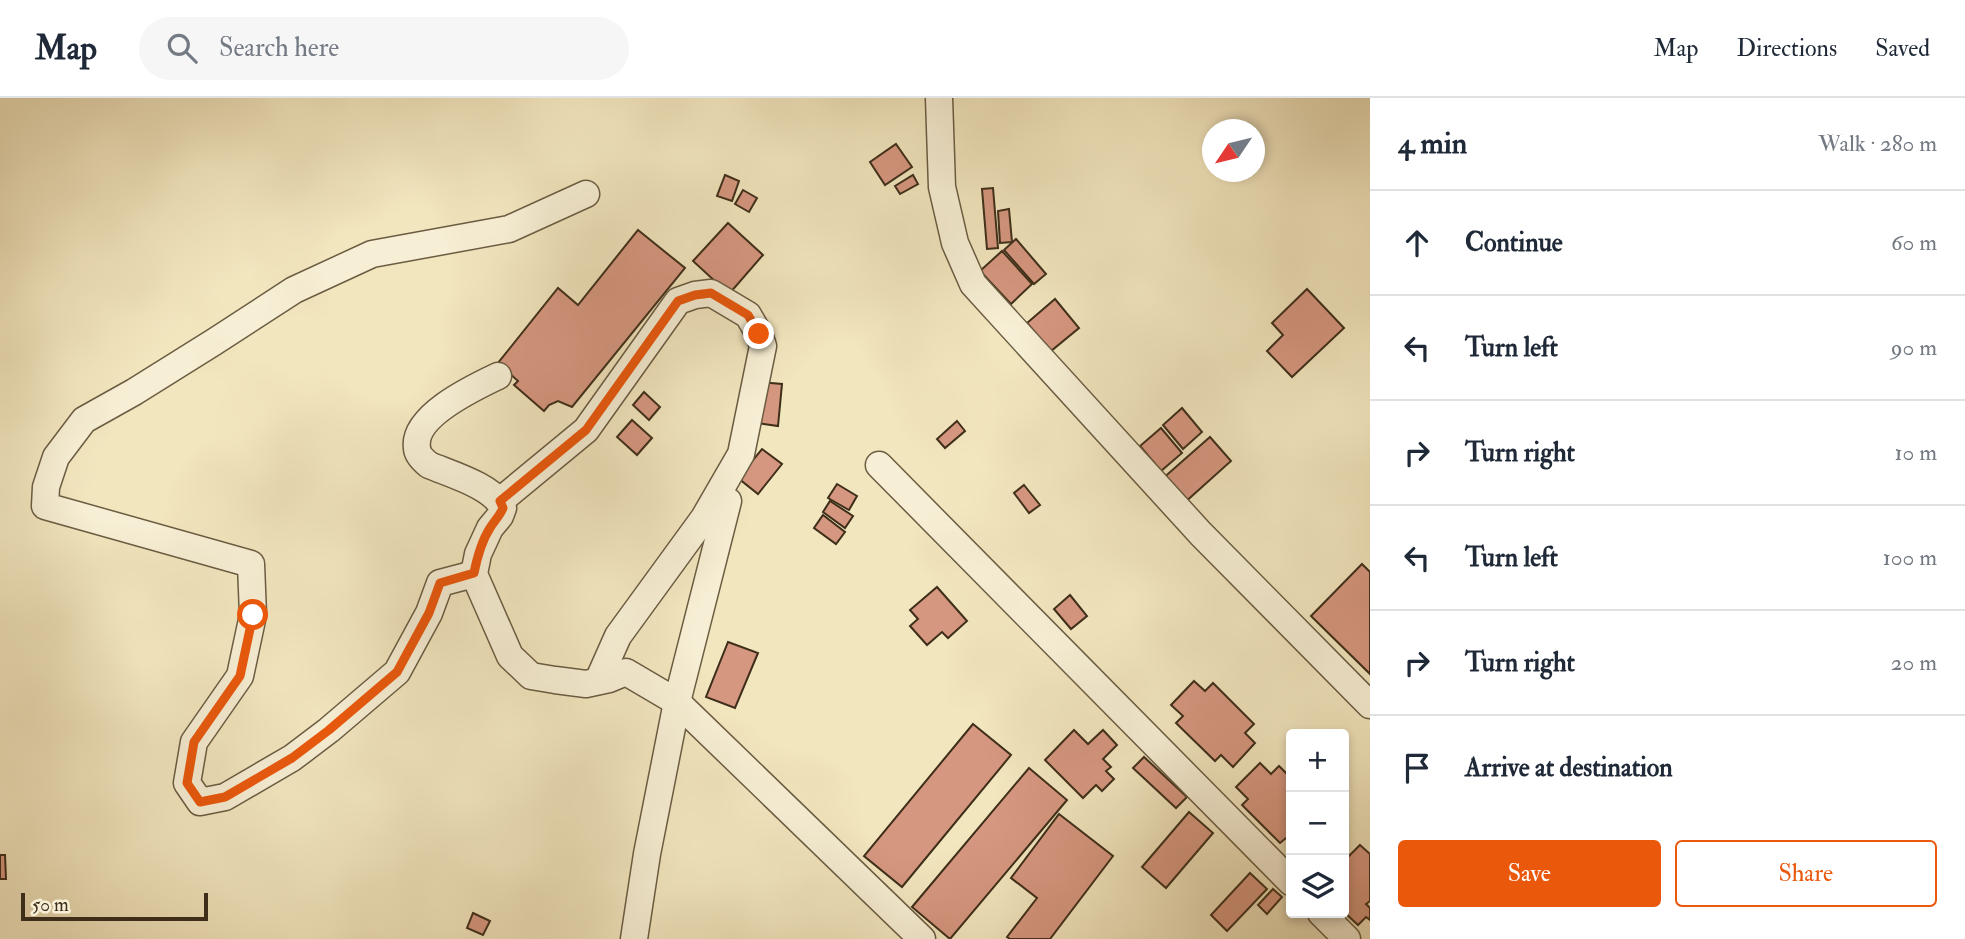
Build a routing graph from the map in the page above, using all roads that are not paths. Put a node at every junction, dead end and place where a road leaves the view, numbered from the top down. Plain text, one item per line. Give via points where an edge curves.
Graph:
1 (939, 98) edge
2 (586, 194) dead end
3 (498, 376) dead end
4 (880, 465) dead end
5 (500, 501) junction
6 (728, 501) dead end
7 (474, 573) junction
8 (598, 681) junction
9 (677, 702) junction
10 (1370, 705) edge
11 (1286, 877) edge
12 (1326, 918) edge
13 (634, 939) edge
14 (922, 939) edge
15 (1347, 939) edge

1 - 10 street via 942,187 955,243 973,284 1201,534
2 - 7 street via 509,229 372,254 294,290 84,420 56,457 46,487 45,506 251,564 253,615 240,676 194,742 187,783 200,802 225,797 292,758 329,730 397,672 440,583
3 - 5 street via 427,420 416,448 429,465 491,492
4 - 11 street
5 - 7 street via 503,508 478,554
5 - 8 street via 586,430 678,301 711,293 748,315 763,346 741,454 704,518 618,636
6 - 9 street
7 - 8 street via 510,656 531,676 586,684
8 - 9 street via 626,672
9 - 13 street
9 - 14 street
12 - 15 street

